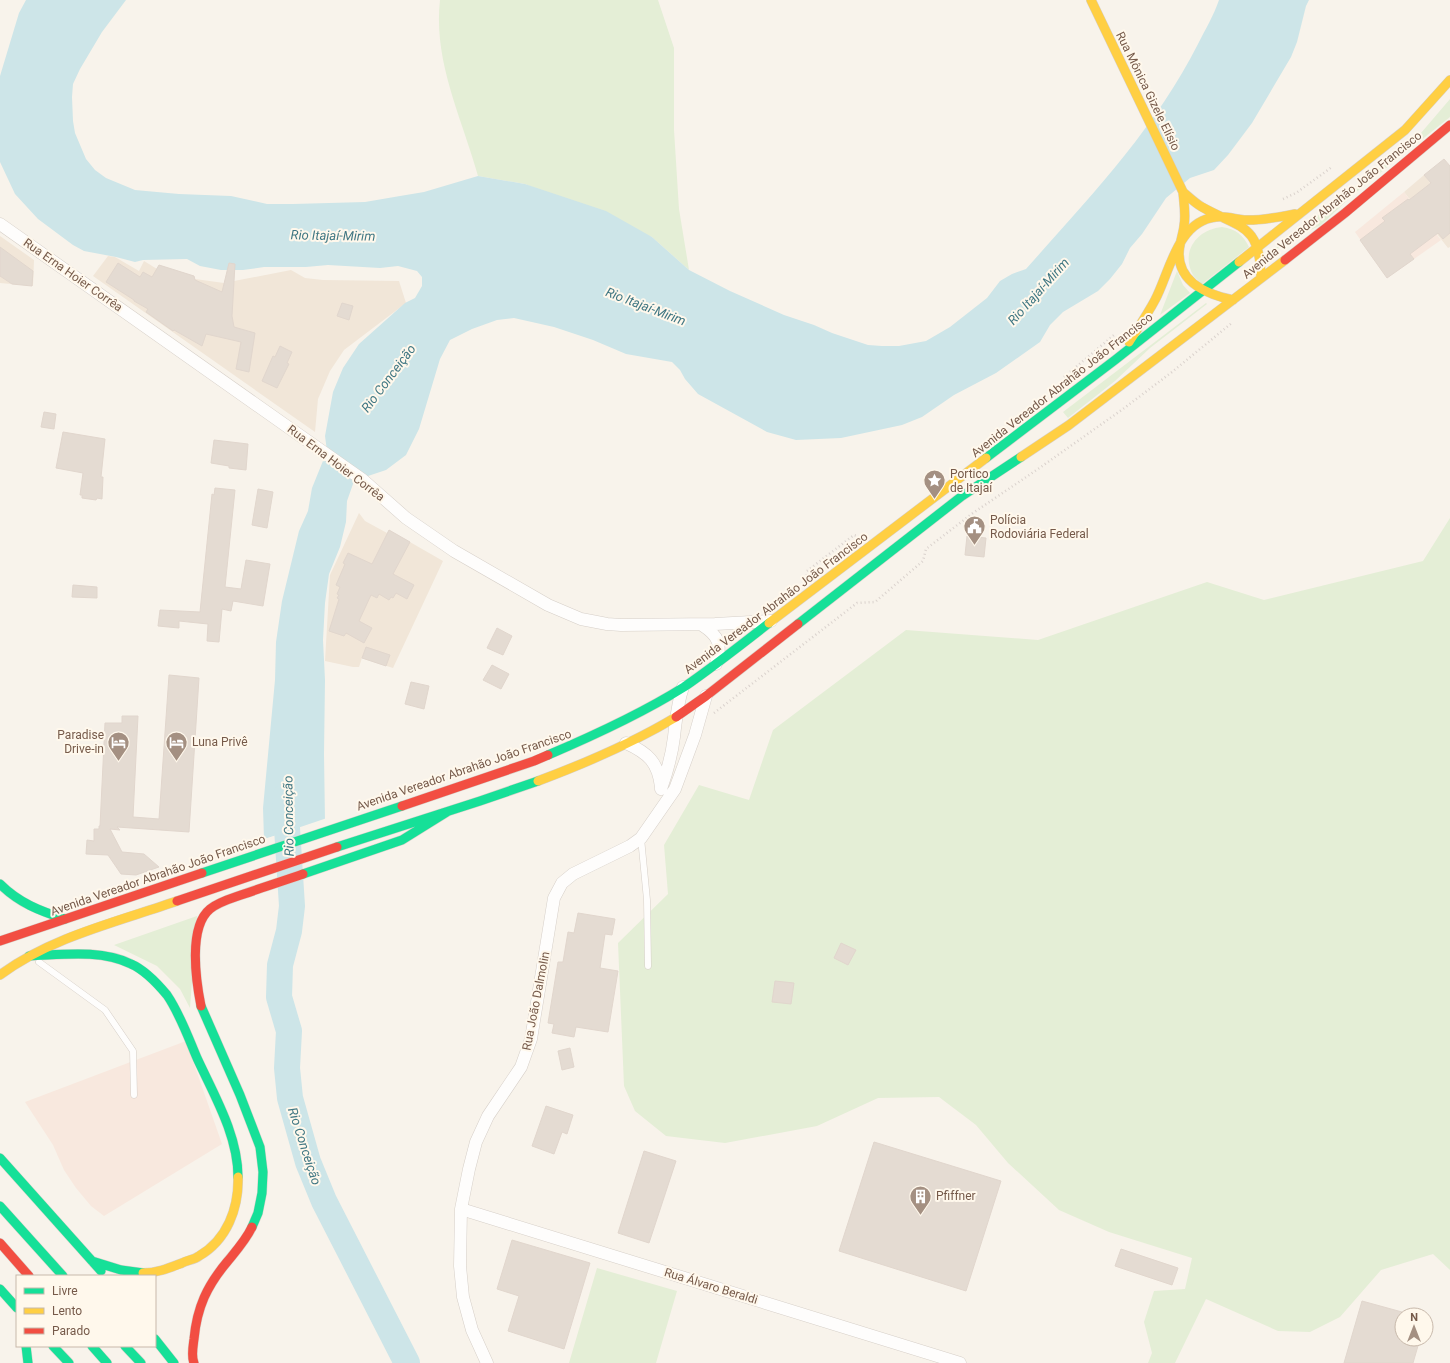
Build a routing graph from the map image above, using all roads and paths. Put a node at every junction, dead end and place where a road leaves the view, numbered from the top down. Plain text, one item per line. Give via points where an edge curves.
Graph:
1 (1092, 0) edge
2 (1450, 80) edge
3 (1450, 125) edge
4 (1338, 163) dead end
5 (1183, 192) junction
6 (1277, 202) dead end
7 (1304, 211) junction
8 (1224, 217) junction
9 (0, 224) edge
10 (1180, 243) junction
11 (1257, 247) junction
12 (1261, 278) junction
13 (1203, 290) junction
14 (1234, 300) junction
15 (1117, 333) dead end
16 (1115, 360) junction
17 (1061, 379) dead end
18 (859, 536) dead end
19 (806, 581) dead end
20 (775, 620) junction
21 (702, 625) junction
22 (716, 664) junction
23 (683, 687) junction
24 (706, 696) junction
25 (676, 717) junction
26 (626, 744) junction
27 (661, 789) junction
28 (447, 812) junction
29 (655, 817) junction
30 (642, 838) junction
31 (0, 884) edge
32 (64, 919) junction
33 (0, 941) edge
34 (29, 956) junction
35 (648, 966) dead end
36 (0, 975) edge
37 (134, 1095) dead end
38 (0, 1158) edge
39 (0, 1206) edge
40 (461, 1209) junction
41 (0, 1243) edge
42 (92, 1261) junction
43 (28, 1275) edge
44 (62, 1275) edge
45 (103, 1275) edge
46 (0, 1289) edge
47 (16, 1309) edge
48 (156, 1340) edge
49 (26, 1347) edge
50 (54, 1347) edge
51 (93, 1347) edge
52 (127, 1347) edge
53 (28, 1363) edge
54 (69, 1363) edge
55 (107, 1363) edge
56 (141, 1363) edge
57 (174, 1363) edge
58 (194, 1363) edge
59 (487, 1363) edge
60 (960, 1363) edge

1 - 5 main road, Rua Mônica Gizele Elísio
2 - 7 main road, Avenida Vereador Abrahão João Francisco via 1406,130
3 - 12 main road, Avenida Vereador Abrahão João Francisco via 1361,200
4 - 6 path
5 - 8 main road, Rua Mônica Gizele Elísio via 1203,208
5 - 10 main road, Rua Mônica Gizele Elísio via 1185,216
7 - 8 main road via 1264,220
7 - 11 main road, Avenida Vereador Abrahão João Francisco
8 - 10 main road via 1210,218 1198,223 1187,232
8 - 11 main road, Rua Mônica Gizele Elísio via 1242,226 1251,235
9 - 21 street, Rua Erna Hoier Corrêa via 363,480 406,518 441,542 548,605 590,621 621,625
10 - 13 main road, Rua Mônica Gizele Elísio via 1179,257 1183,271 1191,282
10 - 16 main road via 1152,306
11 - 12 main road, Rua Mônica Gizele Elísio
11 - 13 main road, Avenida Vereador Abrahão João Francisco
12 - 14 main road, Avenida Vereador Abrahão João Francisco
13 - 14 main road, Rua Mônica Gizele Elísio
13 - 16 main road, Avenida Vereador Abrahão João Francisco
14 - 24 main road, Avenida Vereador Abrahão João Francisco via 1068,425 962,496
15 - 17 path
16 - 20 main road, Avenida Vereador Abrahão João Francisco
18 - 19 path via 854,535 807,571
20 - 21 street, Rua Erna Hoier Corrêa
20 - 22 main road, Avenida Vereador Abrahão João Francisco
21 - 22 street via 716,636 719,645
22 - 23 main road, Avenida Vereador Abrahão João Francisco
23 - 25 street, Rua João Dalmolin
23 - 32 main road, Avenida Vereador Abrahão João Francisco via 628,719 534,761
24 - 25 main road, Avenida Vereador Abrahão João Francisco
24 - 29 street, Rua João Dalmolin via 675,789
25 - 26 main road, Avenida Vereador Abrahão João Francisco
25 - 27 street, Rua João Dalmolin via 666,776
26 - 27 street, Rua João Dalmolin via 643,752 652,761 658,772
26 - 28 main road, Avenida Vereador Abrahão João Francisco via 569,770
27 - 29 street, Rua João Dalmolin
28 - 34 main road, Avenida Vereador Abrahão João Francisco via 63,940
28 - 58 main road via 402,840 221,902 209,910 203,919 196,945 200,1009 250,1120 262,1153 263,1182 259,1210 252,1228 214,1279 198,1311 194,1332
29 - 30 street, Rua João Dalmolin
30 - 35 lane via 647,900
30 - 40 street, Rua João Dalmolin via 573,874 559,887 552,904 531,1039 522,1067 488,1116 476,1142
31 - 32 main road via 34,910
32 - 33 main road, Avenida Vereador Abrahão João Francisco
34 - 36 main road, Avenida Vereador Abrahão João Francisco
34 - 37 lane via 105,1010 133,1051
34 - 42 main road via 69,954 117,958 132,963 152,978 176,1010 234,1142 240,1173 237,1204 229,1225 218,1241 200,1255 151,1274 136,1273
38 - 42 main road
39 - 44 main road
40 - 59 street, Rua João Dalmolin via 460,1266 464,1297 472,1330
40 - 60 street, Rua Álvaro Beraldi
41 - 43 main road
42 - 45 main road
46 - 47 main road
48 - 57 main road
49 - 53 main road
50 - 54 main road
51 - 55 main road
52 - 56 main road

